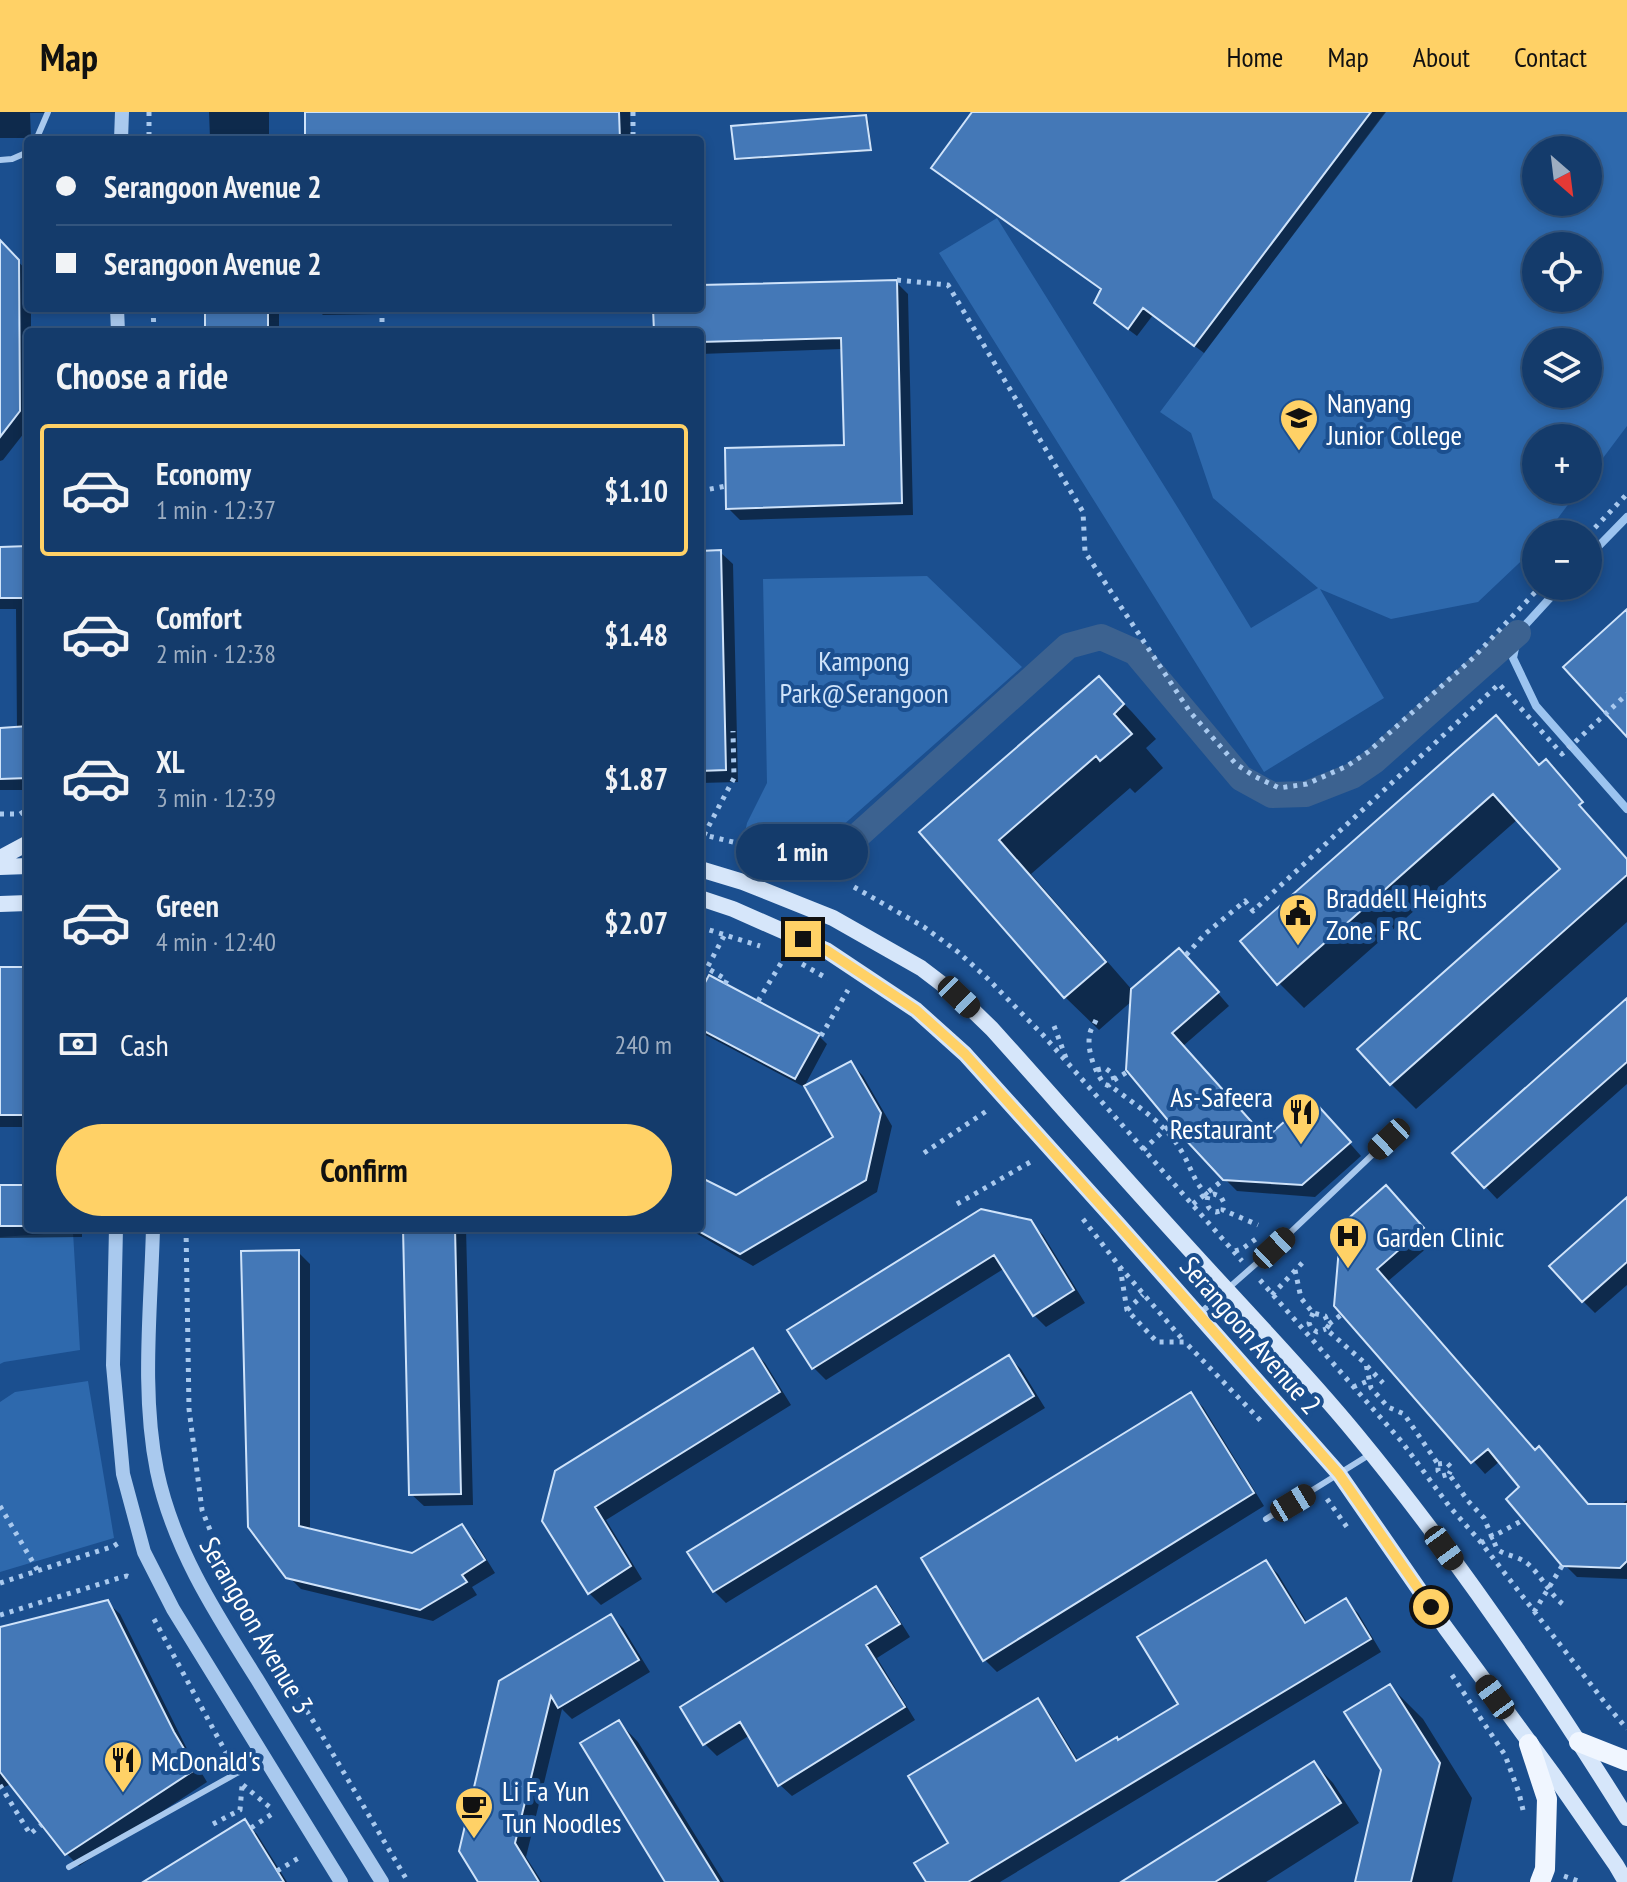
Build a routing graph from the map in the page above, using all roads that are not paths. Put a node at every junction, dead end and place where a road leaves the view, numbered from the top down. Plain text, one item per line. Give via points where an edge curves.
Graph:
1 (48, 112) edge
2 (122, 112) edge
3 (38, 136) edge
4 (121, 136) edge
5 (24, 154) edge
6 (0, 160) edge
7 (24, 845) edge
8 (0, 858) edge
9 (24, 866) edge
10 (0, 867) edge
11 (704, 870) edge
12 (704, 899) edge
13 (24, 903) edge
14 (0, 904) edge
15 (1389, 1139) dead end
16 (116, 1232) edge
17 (153, 1232) edge
18 (1226, 1289) junction
19 (1199, 1314) junction
20 (1372, 1454) junction
21 (1339, 1474) junction
22 (1266, 1519) dead end
23 (1579, 1742) junction
24 (1529, 1744) junction
25 (267, 1760) junction
26 (1627, 1761) edge
27 (1627, 1818) edge
28 (69, 1867) dead end
29 (341, 1882) edge
30 (382, 1882) edge
31 (1540, 1882) edge
32 (1626, 1882) edge

1 - 3 lane
2 - 4 street
5 - 6 lane
7 - 8 main road
9 - 10 main road
11 - 18 main road, Serangoon Avenue 2 via 833,918 921,968 959,997
12 - 19 main road, Serangoon Avenue 2 via 826,950 916,1010 965,1054
13 - 14 main road
15 - 18 lane
16 - 25 street via 113,1365 123,1474 144,1552 173,1609
17 - 30 street, Serangoon Avenue 3 via 151,1432 177,1538 206,1596
18 - 19 lane
18 - 20 main road, Serangoon Avenue 2
19 - 21 main road, Serangoon Avenue 2
20 - 21 lane
20 - 23 main road, Serangoon Avenue 2 via 1465,1575
21 - 22 lane
21 - 24 main road, Serangoon Avenue 2
23 - 26 main road
23 - 27 main road, Serangoon Avenue 2
24 - 31 main road via 1547,1799
24 - 32 main road, Serangoon Avenue 2
25 - 28 lane
25 - 29 street

